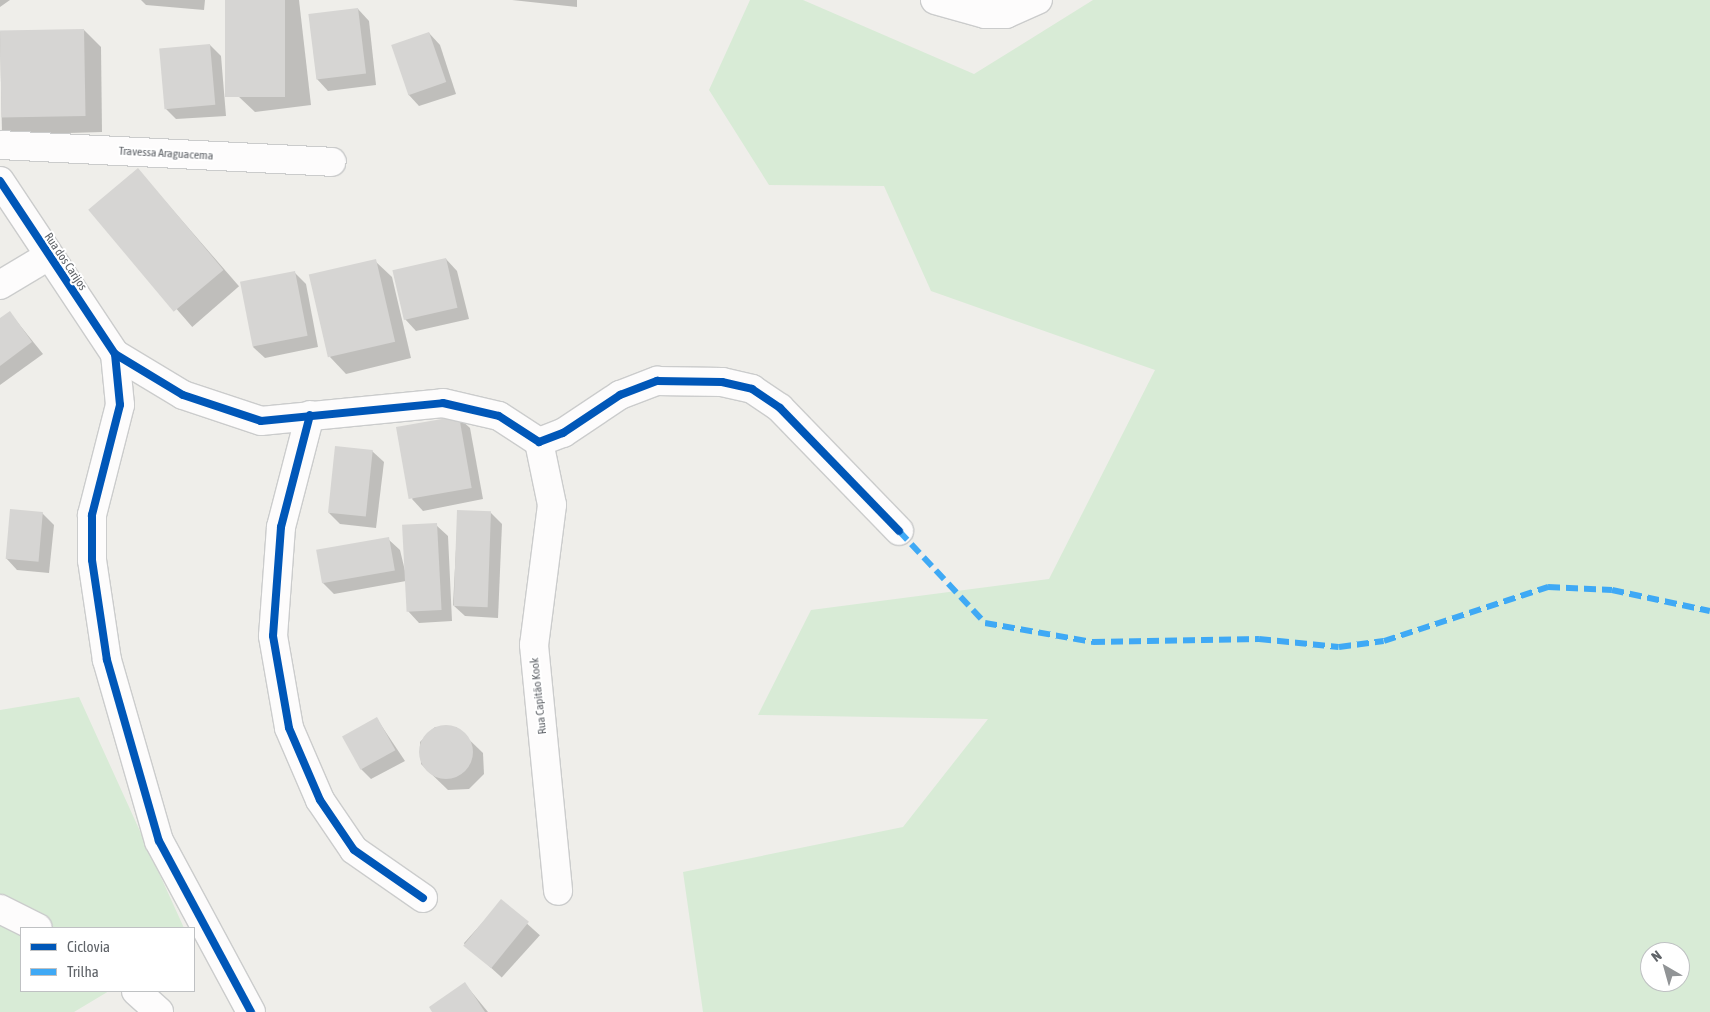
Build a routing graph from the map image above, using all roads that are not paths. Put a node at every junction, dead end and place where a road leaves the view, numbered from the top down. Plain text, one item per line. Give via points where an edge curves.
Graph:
1 (935, 0) edge
2 (1038, 0) edge
3 (0, 145) edge
4 (332, 162) dead end
5 (0, 181) edge
6 (47, 257) junction
7 (0, 285) edge
8 (115, 354) junction
9 (310, 415) junction
10 (539, 442) junction
11 (899, 531) dead end
12 (558, 892) dead end
13 (423, 898) dead end
14 (0, 909) edge
15 (36, 927) edge
16 (137, 992) edge
17 (160, 1012) edge
18 (251, 1012) edge

1 - 2 street via 984,14 1006,14
3 - 4 street, Travessa Araguacema
5 - 6 street, Rua dos Carijos
6 - 7 street
6 - 8 street, Rua dos Carijos
8 - 9 street via 183,395 261,421
8 - 18 street via 120,405 92,515 92,560 107,660 159,841
9 - 10 street via 443,403 499,416
9 - 13 street via 281,527 273,626 289,728 320,800 354,850
10 - 11 street via 563,433 620,395 657,381 722,382 752,389 807,433
10 - 12 street, Rua Capitão Kook via 552,505 534,645
14 - 15 street
16 - 17 street

